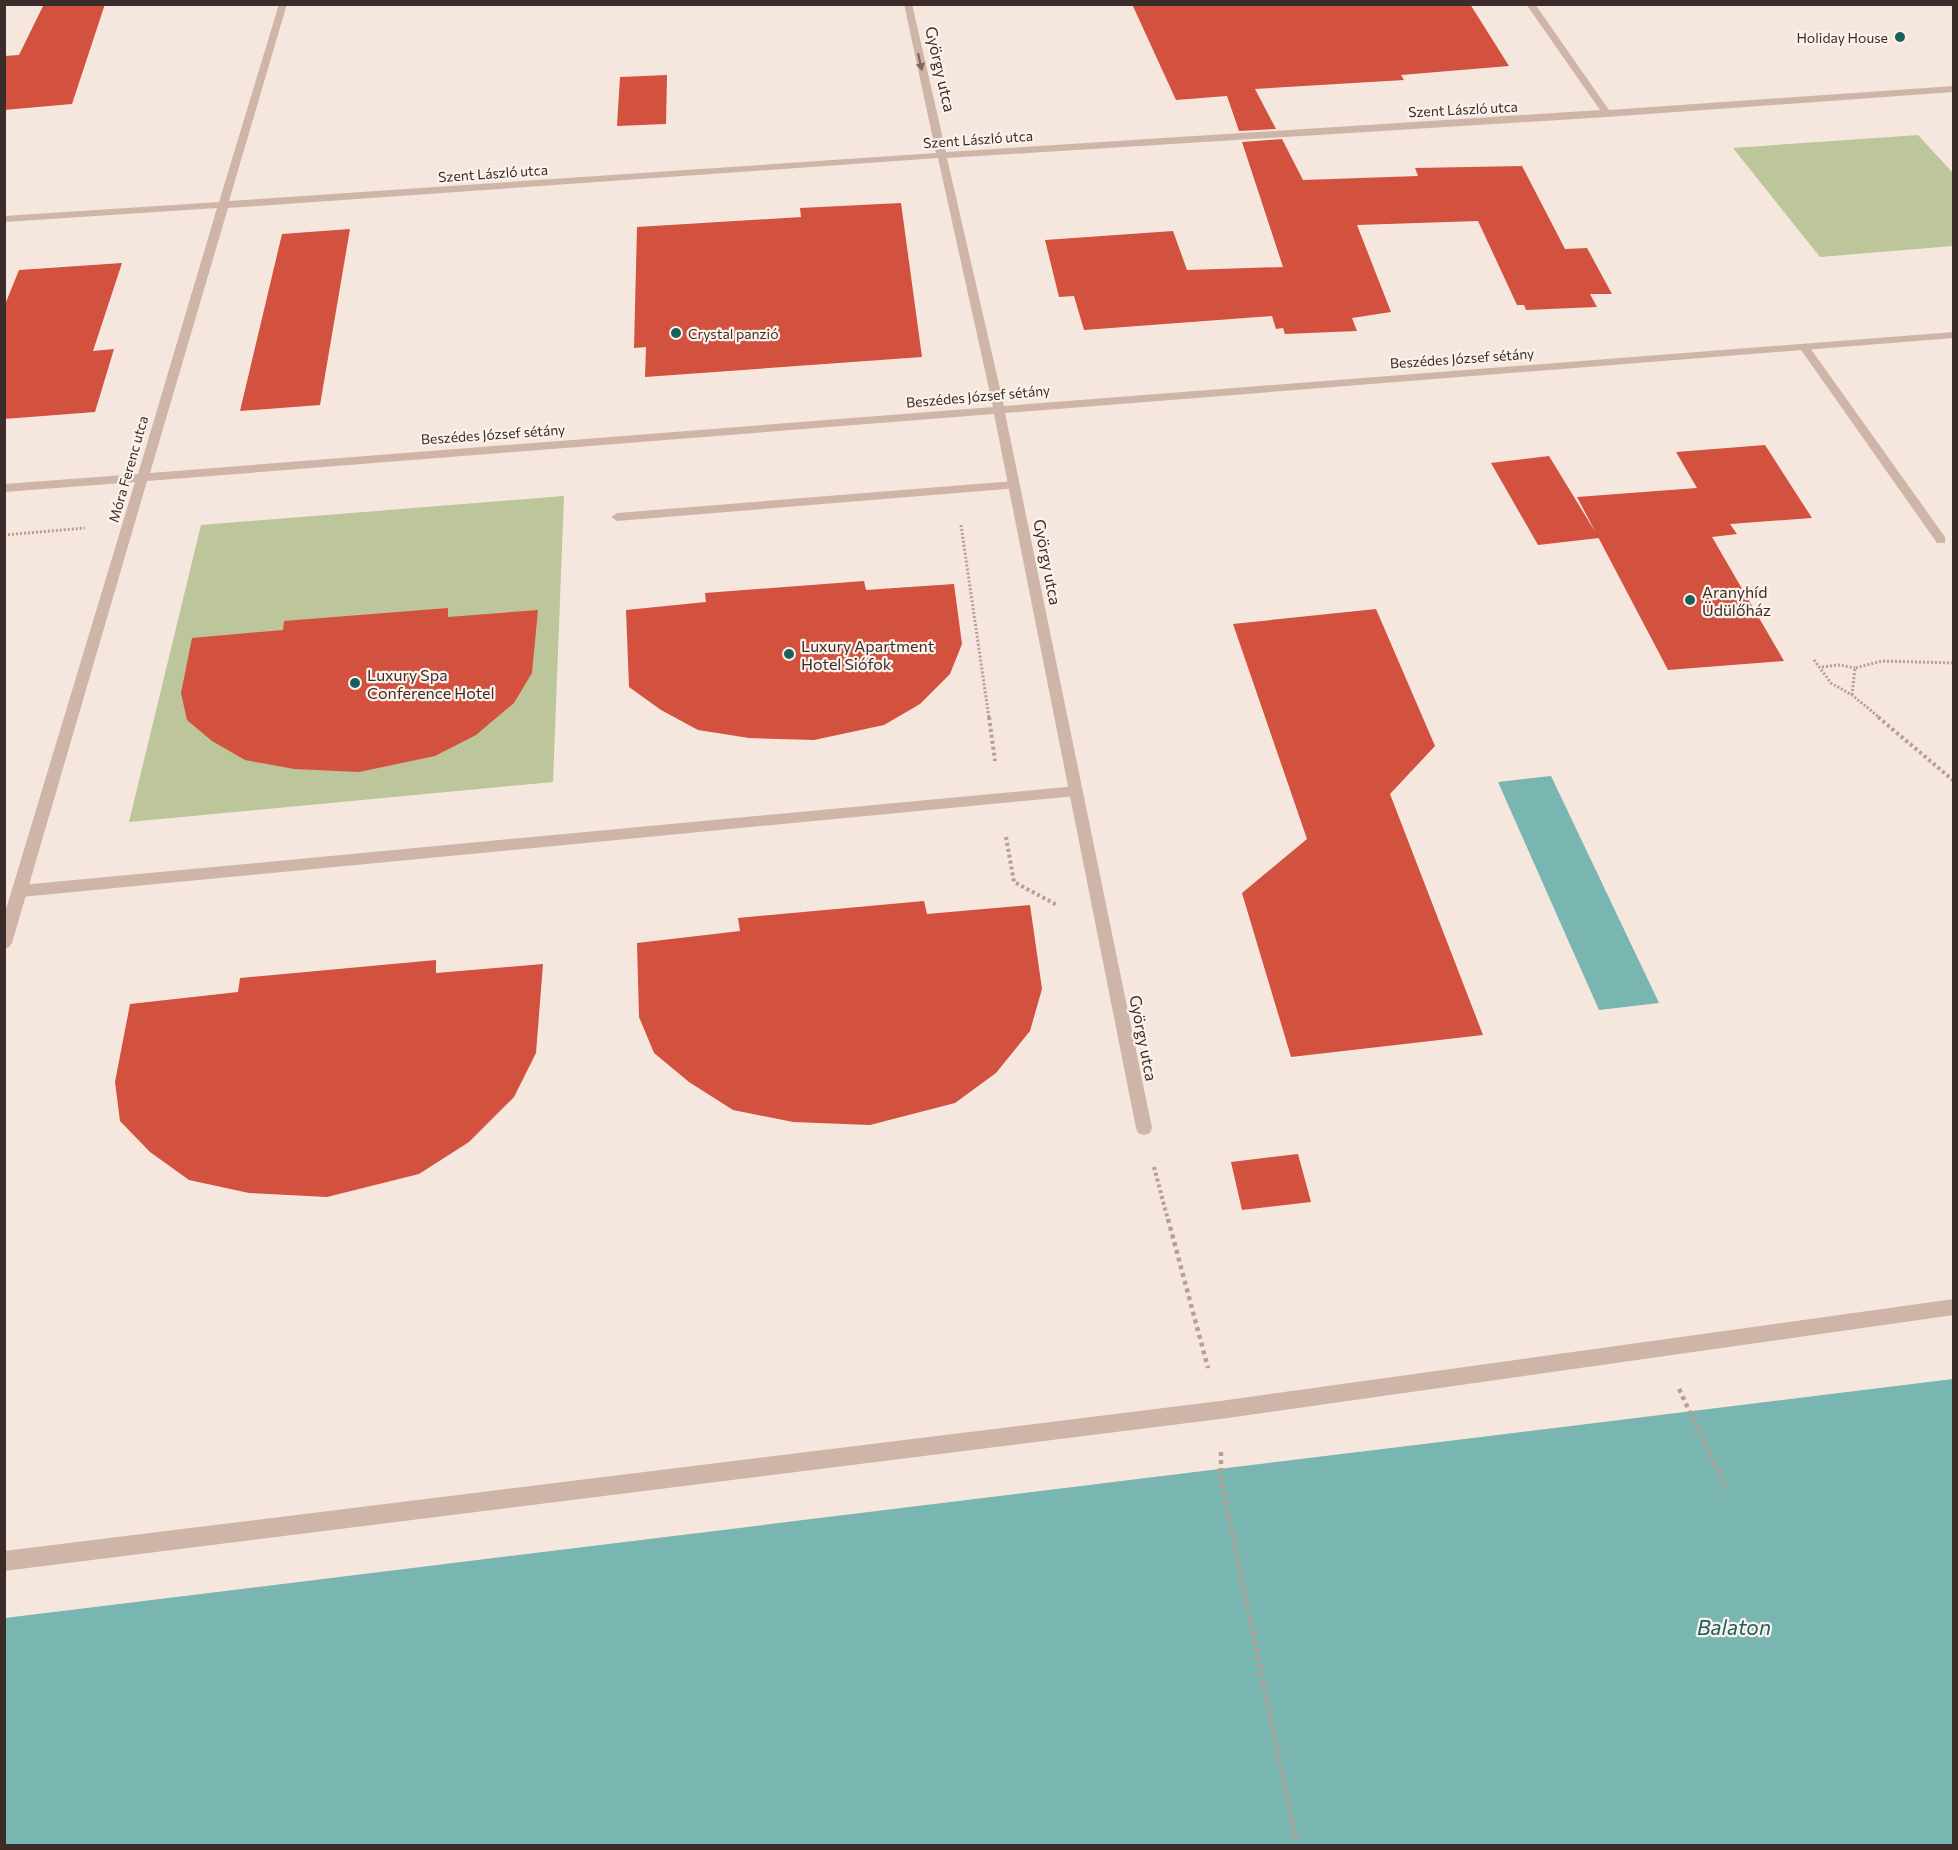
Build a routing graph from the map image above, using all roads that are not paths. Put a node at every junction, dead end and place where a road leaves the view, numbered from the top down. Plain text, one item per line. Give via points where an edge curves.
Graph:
1 (283, 4) edge
2 (908, 4) edge
3 (1530, 4) edge
4 (1953, 89) edge
5 (1607, 114) junction
6 (941, 155) junction
7 (222, 206) junction
8 (4, 219) edge
9 (1953, 335) edge
10 (1804, 347) junction
11 (999, 410) junction
12 (141, 477) junction
13 (1014, 485) junction
14 (4, 488) edge
15 (617, 517) dead end
16 (1941, 540) dead end
17 (1076, 790) junction
18 (21, 891) junction
19 (4, 943) edge
20 (1144, 1128) dead end
21 (1953, 1307) edge
22 (4, 1561) edge

1 - 7 street, Móra Ferenc utca
2 -> 6 street, György utca
3 - 5 street
4 - 5 street, Szent László utca
5 - 6 street, Szent László utca
6 - 7 street, Szent László utca
6 - 11 street, György utca
7 - 8 street, Szent László utca
7 - 12 street, Móra Ferenc utca
9 - 10 street, Beszédes József sétány
10 - 11 street, Beszédes József sétány
10 - 16 street
11 - 12 street, Beszédes József sétány
11 - 13 street, György utca
12 - 14 street, Beszédes József sétány
12 - 18 street, Móra Ferenc utca
13 - 15 street
13 - 17 street, György utca
17 - 18 street
17 - 20 street, György utca
18 - 19 street, Móra Ferenc utca
21 - 22 street via 1220,1410

